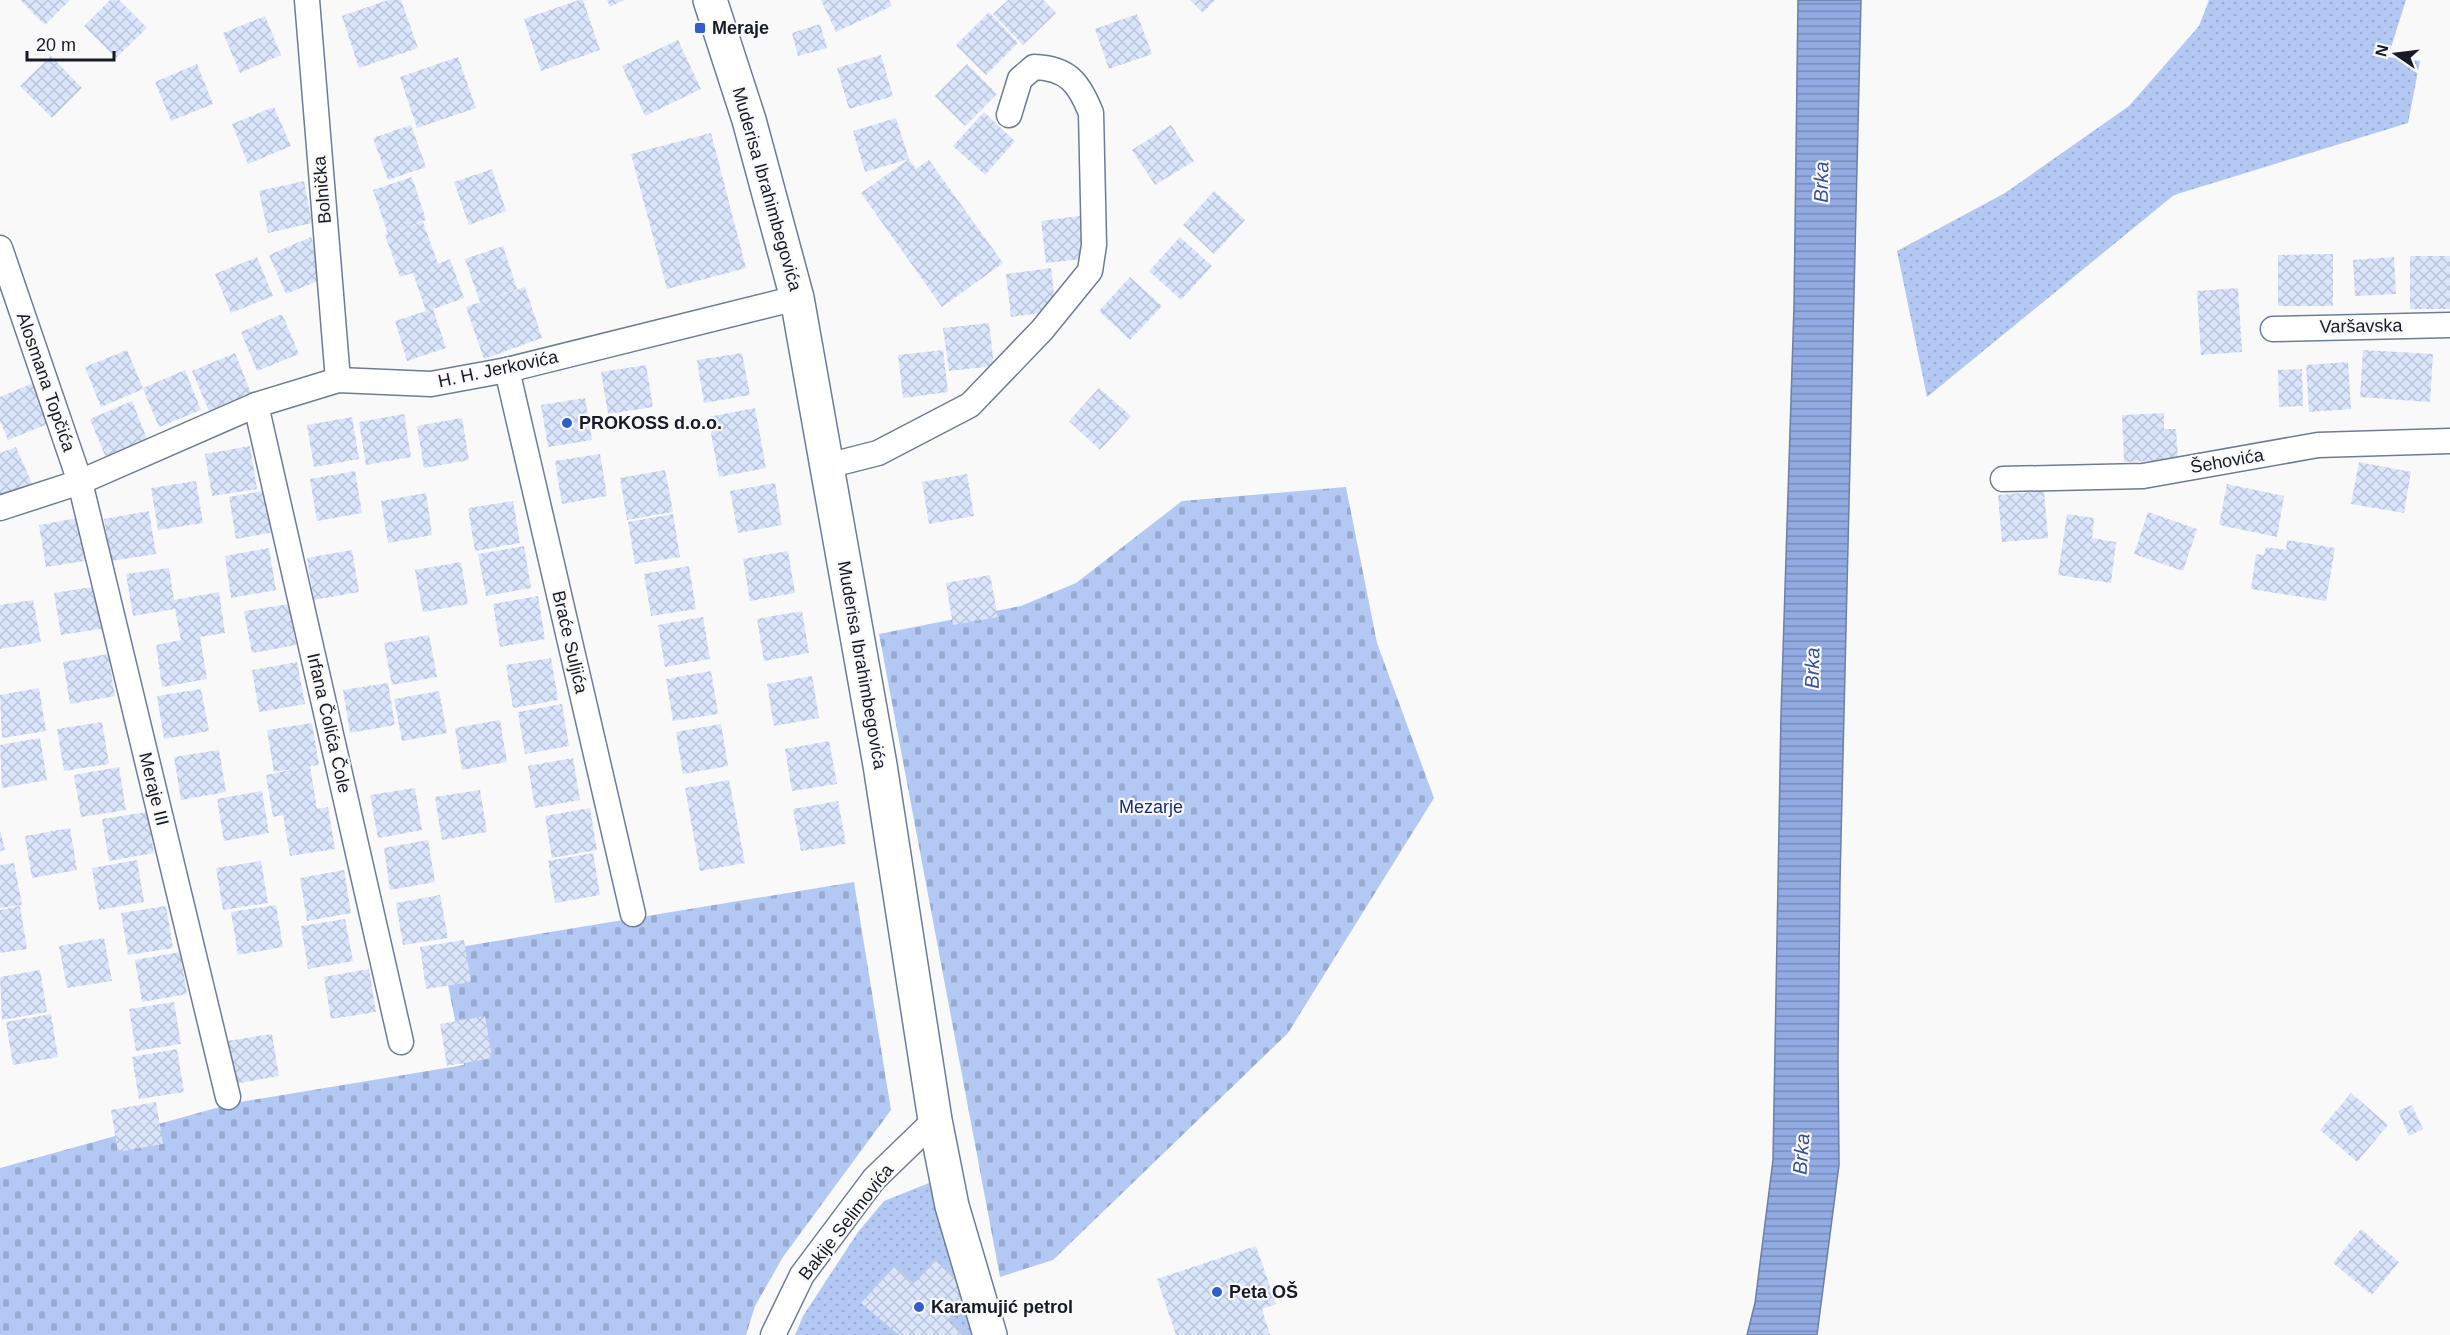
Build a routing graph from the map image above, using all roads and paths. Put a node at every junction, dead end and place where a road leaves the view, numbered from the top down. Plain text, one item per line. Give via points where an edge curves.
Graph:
1 (307, 0) edge
2 (710, 0) edge
3 (1009, 115) dead end
4 (0, 248) edge
5 (797, 298) junction
6 (2450, 325) edge
7 (2273, 328) dead end
8 (507, 370) junction
9 (338, 380) junction
10 (256, 405) junction
11 (2450, 441) edge
12 (827, 466) junction
13 (2003, 479) dead end
14 (80, 482) junction
15 (0, 508) edge
16 (633, 914) dead end
17 (401, 1042) dead end
18 (228, 1097) dead end
19 (935, 1120) junction
20 (773, 1335) edge
21 (990, 1335) edge

1 - 9 street, Bolnička
2 - 5 main road, Muderisa Ibrahimbegovića via 749,120
3 - 12 street via 1020,79 1034,68 1053,68 1068,77 1083,94 1091,113 1094,245 1090,271 1042,330 970,405 878,453
4 - 14 street, Alosmana Topčića
5 - 8 street, H. H. Jerkovića
5 - 12 main road, Muderisa Ibrahimbegovića
6 - 7 street, Varšavska
8 - 9 street, H. H. Jerkovića via 431,384
8 - 16 street, Braće Suljića
9 - 10 street, H. H. Jerkovića
10 - 14 street, H. H. Jerkovića
10 - 17 street, Irfana Čolića Čole
11 - 13 street, Šehovića via 2318,445 2143,476
12 - 19 main road, Muderisa Ibrahimbegovića via 880,765
14 - 15 street, H. H. Jerkovića
14 - 18 street, Meraje III
19 - 20 street, Bakije Selimovića via 874,1179 802,1275
19 - 21 main road, Muderisa Ibrahimbegovića via 952,1206

